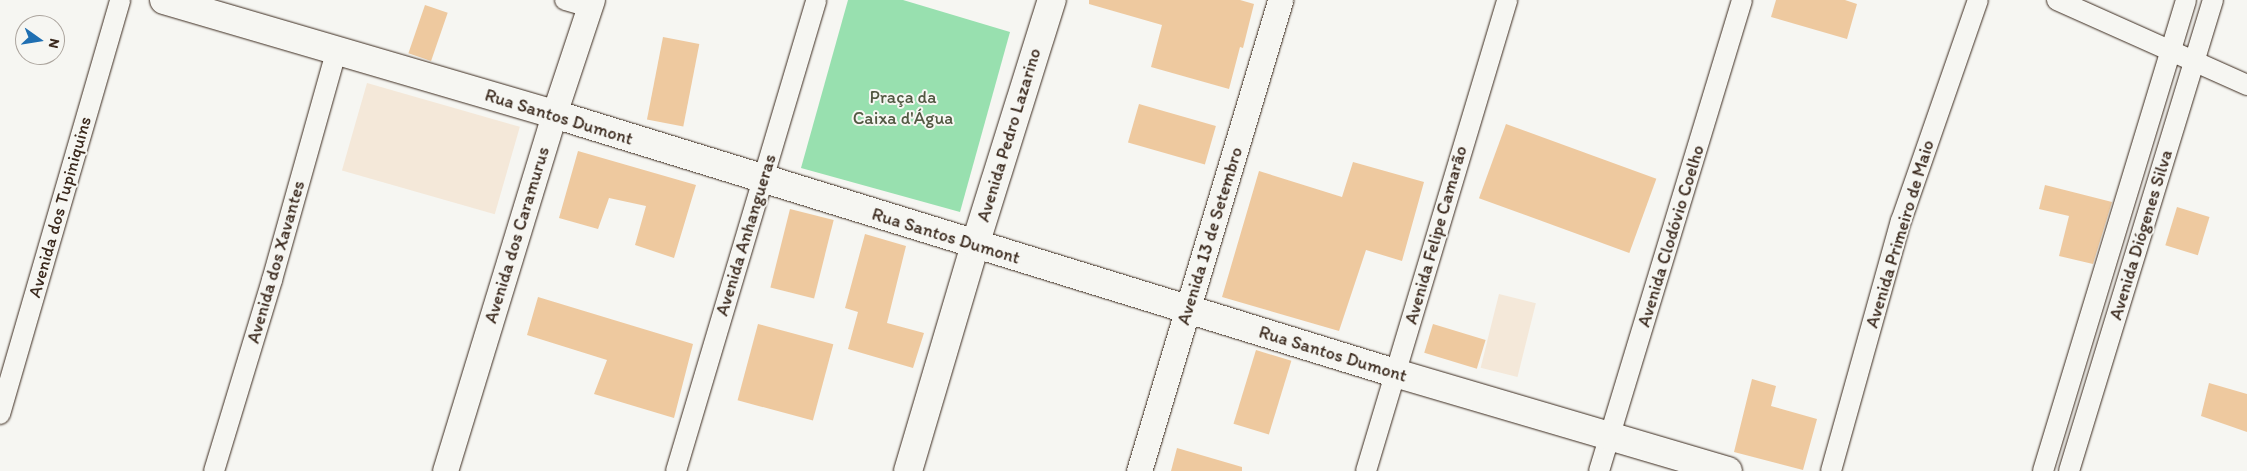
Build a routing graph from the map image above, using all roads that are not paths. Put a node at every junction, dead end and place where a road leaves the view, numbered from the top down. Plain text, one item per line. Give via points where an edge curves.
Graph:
1 (120, 0) edge
2 (164, 0) edge
3 (565, 0) edge
4 (816, 0) edge
5 (1052, 0) edge
6 (1280, 0) edge
7 (1507, 0) edge
8 (1742, 0) edge
9 (1978, 0) edge
10 (2056, 0) edge
11 (2186, 0) edge
12 (2213, 0) edge
13 (591, 4) edge
14 (2171, 51) junction
15 (336, 52) junction
16 (2194, 61) junction
17 (2247, 85) edge
18 (554, 114) junction
19 (763, 179) junction
20 (975, 245) junction
21 (1188, 309) junction
22 (2075, 365) junction
23 (2099, 372) junction
24 (1395, 373) junction
25 (0, 414) edge
26 (1610, 436) junction
27 (214, 471) edge
28 (445, 471) edge
29 (676, 471) edge
30 (908, 471) edge
31 (1139, 471) edge
32 (1366, 471) edge
33 (1599, 471) edge
34 (1728, 471) edge
35 (1831, 471) edge
36 (2043, 471) edge
37 (2069, 471) edge

1 - 25 street, Avenida dos Tupiniquins
2 - 15 main road, Rua Santos Dumont
3 - 13 street
4 - 19 street, Avenida Anhangueras
5 - 20 main road, Avenida Pedro Lazarino
6 - 21 street, Avenida 13 de Setembro
7 - 24 street, Avenida Felipe Camarão
8 - 26 street, Avenida Clodóvio Coelho
9 - 35 street, Avenida Primeiro de Maio via 1901,221
10 - 14 street
11 - 14 street, Avenida Diógenes Silva
12 - 16 street, Avenida Diógenes Silva
13 - 18 street, Avenida dos Caramurus
14 - 16 street
14 - 22 street, Avenida Diógenes Silva
15 - 18 main road, Rua Santos Dumont
15 - 27 street, Avenida dos Xavantes
16 - 17 street
16 - 23 street, Avenida Diógenes Silva
18 - 19 main road, Rua Santos Dumont
18 - 28 street, Avenida dos Caramurus
19 - 20 main road, Rua Santos Dumont
19 - 29 street, Avenida Anhangueras
20 - 21 main road, Rua Santos Dumont
20 - 30 main road, Avenida Pedro Lazarino
21 - 24 main road, Rua Santos Dumont
21 - 31 street, Avenida 13 de Setembro
22 - 23 street
22 - 36 street, Avenida Diógenes Silva
23 - 37 street, Avenida Diógenes Silva
24 - 26 main road, Rua Santos Dumont
24 - 32 street, Avenida Felipe Camarão
26 - 33 street, Avenida Clodóvio Coelho
26 - 34 main road, Rua Santos Dumont

